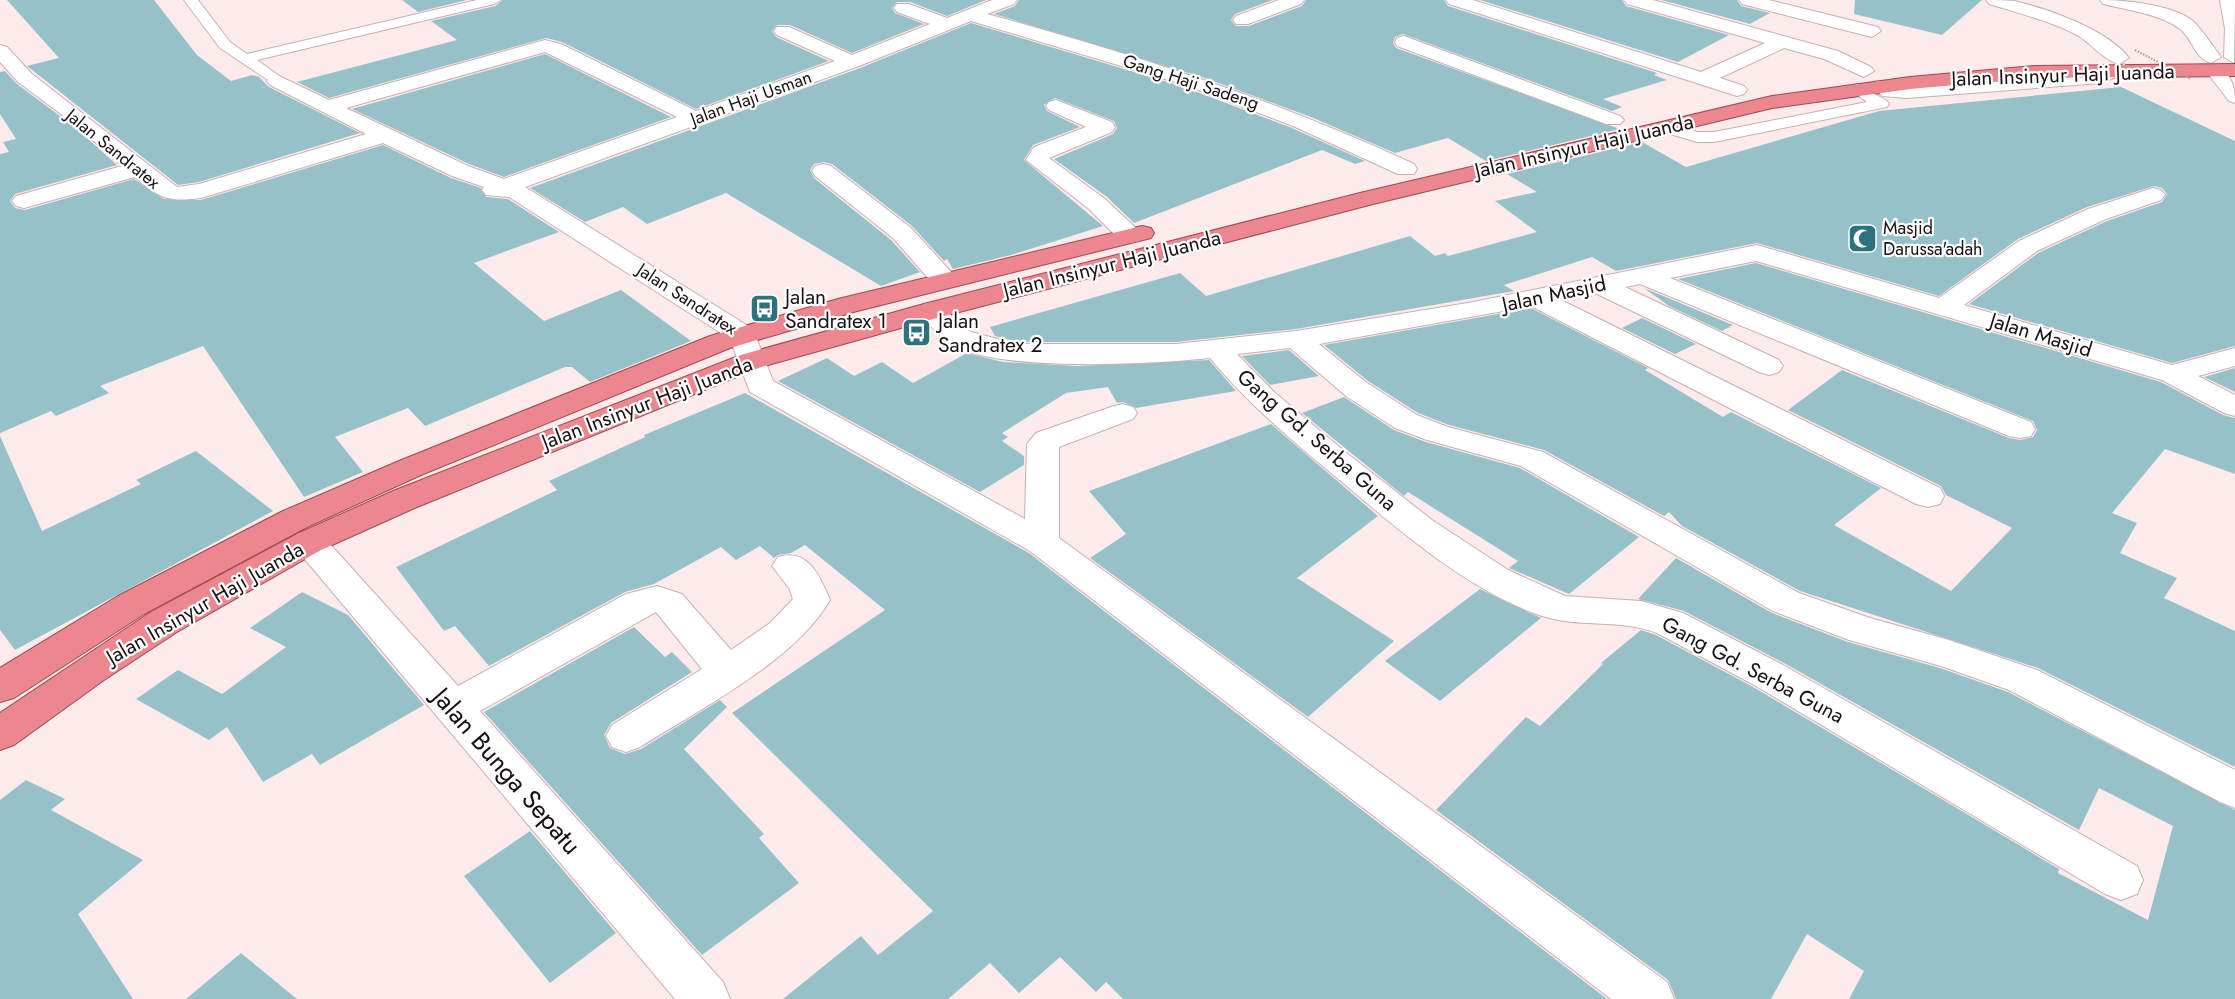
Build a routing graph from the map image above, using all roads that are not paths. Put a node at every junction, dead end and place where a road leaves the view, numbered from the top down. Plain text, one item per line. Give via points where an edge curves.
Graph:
1 (190, 0) edge
2 (494, 0) edge
3 (1008, 0) edge
4 (1295, 0) edge
5 (1633, 0) edge
6 (1748, 0) edge
7 (1981, 0) edge
8 (1995, 0) edge
9 (2109, 0) edge
10 (2229, 0) edge
11 (1463, 1) edge
12 (1520, 4) dead end
13 (407, 6) dead end
14 (903, 8) dead end
15 (1499, 14) junction
16 (969, 15) junction
17 (422, 17) junction
18 (1242, 20) dead end
19 (946, 24) junction
20 (2070, 25) junction
21 (783, 31) dead end
22 (1784, 41) junction
23 (1404, 42) dead end
24 (0, 51) edge
25 (1831, 55) junction
26 (244, 59) junction
27 (2126, 59) junction
28 (852, 62) junction
29 (2226, 62) edge
30 (1703, 79) junction
31 (277, 81) joint
32 (1866, 82) junction
33 (1737, 90) junction
34 (2235, 98) edge
35 (1056, 106) dead end
36 (327, 107) junction
37 (694, 118) junction
38 (1613, 120) junction
39 (383, 136) junction
40 (138, 169) junction
41 (1406, 169) junction
42 (823, 171) dead end
43 (494, 186) junction
44 (2153, 195) dead end
45 (24, 201) dead end
46 (1199, 219) dead end
47 (1165, 228) dead end
48 (1130, 236) junction
49 (1642, 276) junction
50 (944, 280) junction
51 (1599, 285) junction
52 (1535, 298) junction
53 (1944, 307) junction
54 (934, 310) junction
55 (1296, 339) junction
56 (738, 346) junction
57 (1217, 348) junction
58 (2235, 357) edge
59 (1768, 366) dead end
60 (2172, 374) junction
61 (2235, 407) edge
62 (1122, 413) dead end
63 (2020, 429) dead end
64 (1928, 496) dead end
65 (309, 542) junction
66 (1042, 543) junction
67 (790, 566) dead end
68 (727, 672) junction
69 (0, 687) edge
70 (452, 708) junction
71 (0, 734) edge
72 (626, 736) dead end
73 (2235, 790) edge
74 (2121, 880) dead end
75 (706, 999) edge
76 (1650, 999) edge

1 - 26 lane, Jalan Sandratex via 218,37
2 - 17 lane
3 - 16 street, Jalan Haji Usman
4 - 18 street
5 - 22 street
6 - 25 street via 1872,31
7 - 20 street
8 - 20 street
9 - 29 street via 2187,25
10 - 29 street via 2234,29
11 - 15 street
12 - 15 street
13 - 17 lane
14 - 19 street
15 - 30 street
16 - 19 street, Jalan Haji Usman
16 - 41 street, Gang Haji Sadeng via 1232,94
17 - 26 lane
19 - 28 street, Jalan Haji Usman
20 - 27 street
21 - 28 street
22 - 25 street
22 - 30 street
23 - 38 street
24 - 40 street, Jalan Sandratex via 25,78
25 - 32 street
26 - 31 lane, Jalan Sandratex
27 - 29 highway, Jalan Insinyur Haji Juanda
27 - 32 highway, Jalan Insinyur Haji Juanda via 2007,61
28 - 37 street, Jalan Haji Usman
29 - 34 lane via 2222,78
30 - 33 street
31 - 36 street, Jalan Sandratex
32 - 33 highway, Jalan Insinyur Haji Juanda
32 - 54 highway, Jalan Insinyur Haji Juanda via 1368,198
33 - 38 highway, Jalan Insinyur Haji Juanda
35 - 48 street via 1104,128 1042,152 1036,160 1097,204
36 - 37 street via 545,46
36 - 39 street, Jalan Sandratex
37 - 43 street, Jalan Haji Usman
38 - 41 highway, Jalan Insinyur Haji Juanda
39 - 40 street, Jalan Sandratex via 190,193 168,192
39 - 43 street, Jalan Sandratex
40 - 45 street
41 - 46 highway, Jalan Insinyur Haji Juanda
42 - 50 street via 902,233
43 - 56 street, Jalan Sandratex
44 - 53 street via 2097,214 2028,246
47 - 48 highway, Jalan Insinyur Haji Juanda
48 - 50 highway, Jalan Insinyur Haji Juanda
49 - 51 street, Jalan Masjid
49 - 53 street, Jalan Masjid via 1757,253
49 - 63 street
50 - 56 highway, Jalan Insinyur Haji Juanda
51 - 52 street, Jalan Masjid
51 - 59 street
52 - 55 street, Jalan Masjid
52 - 64 street
53 - 60 street, Jalan Masjid
54 - 56 highway, Jalan Insinyur Haji Juanda
54 - 57 street, Jalan Masjid via 941,322 961,338 1017,353 1131,355
55 - 57 street, Jalan Masjid
55 - 73 street via 1347,382 1406,421 1532,459 1786,602 2023,680
56 - 65 highway, Jalan Insinyur Haji Juanda
56 - 66 street via 760,386
56 - 69 highway, Jalan Insinyur Haji Juanda via 410,468 295,519 131,605
57 - 74 street, Gang Gd. Serba Guna via 1239,376 1294,426 1417,526 1480,570 1551,605 1576,612 1641,614 1668,622 1755,666
58 - 60 street
60 - 61 street, Jalan Masjid
62 - 66 street via 1043,444
65 - 70 street, Jalan Bunga Sepatu
65 - 71 highway, Jalan Insinyur Haji Juanda via 164,622
66 - 76 street
67 - 68 street via 809,590 809,610
68 - 70 street via 669,603 657,599 639,603
68 - 72 street
70 - 75 street, Jalan Bunga Sepatu

